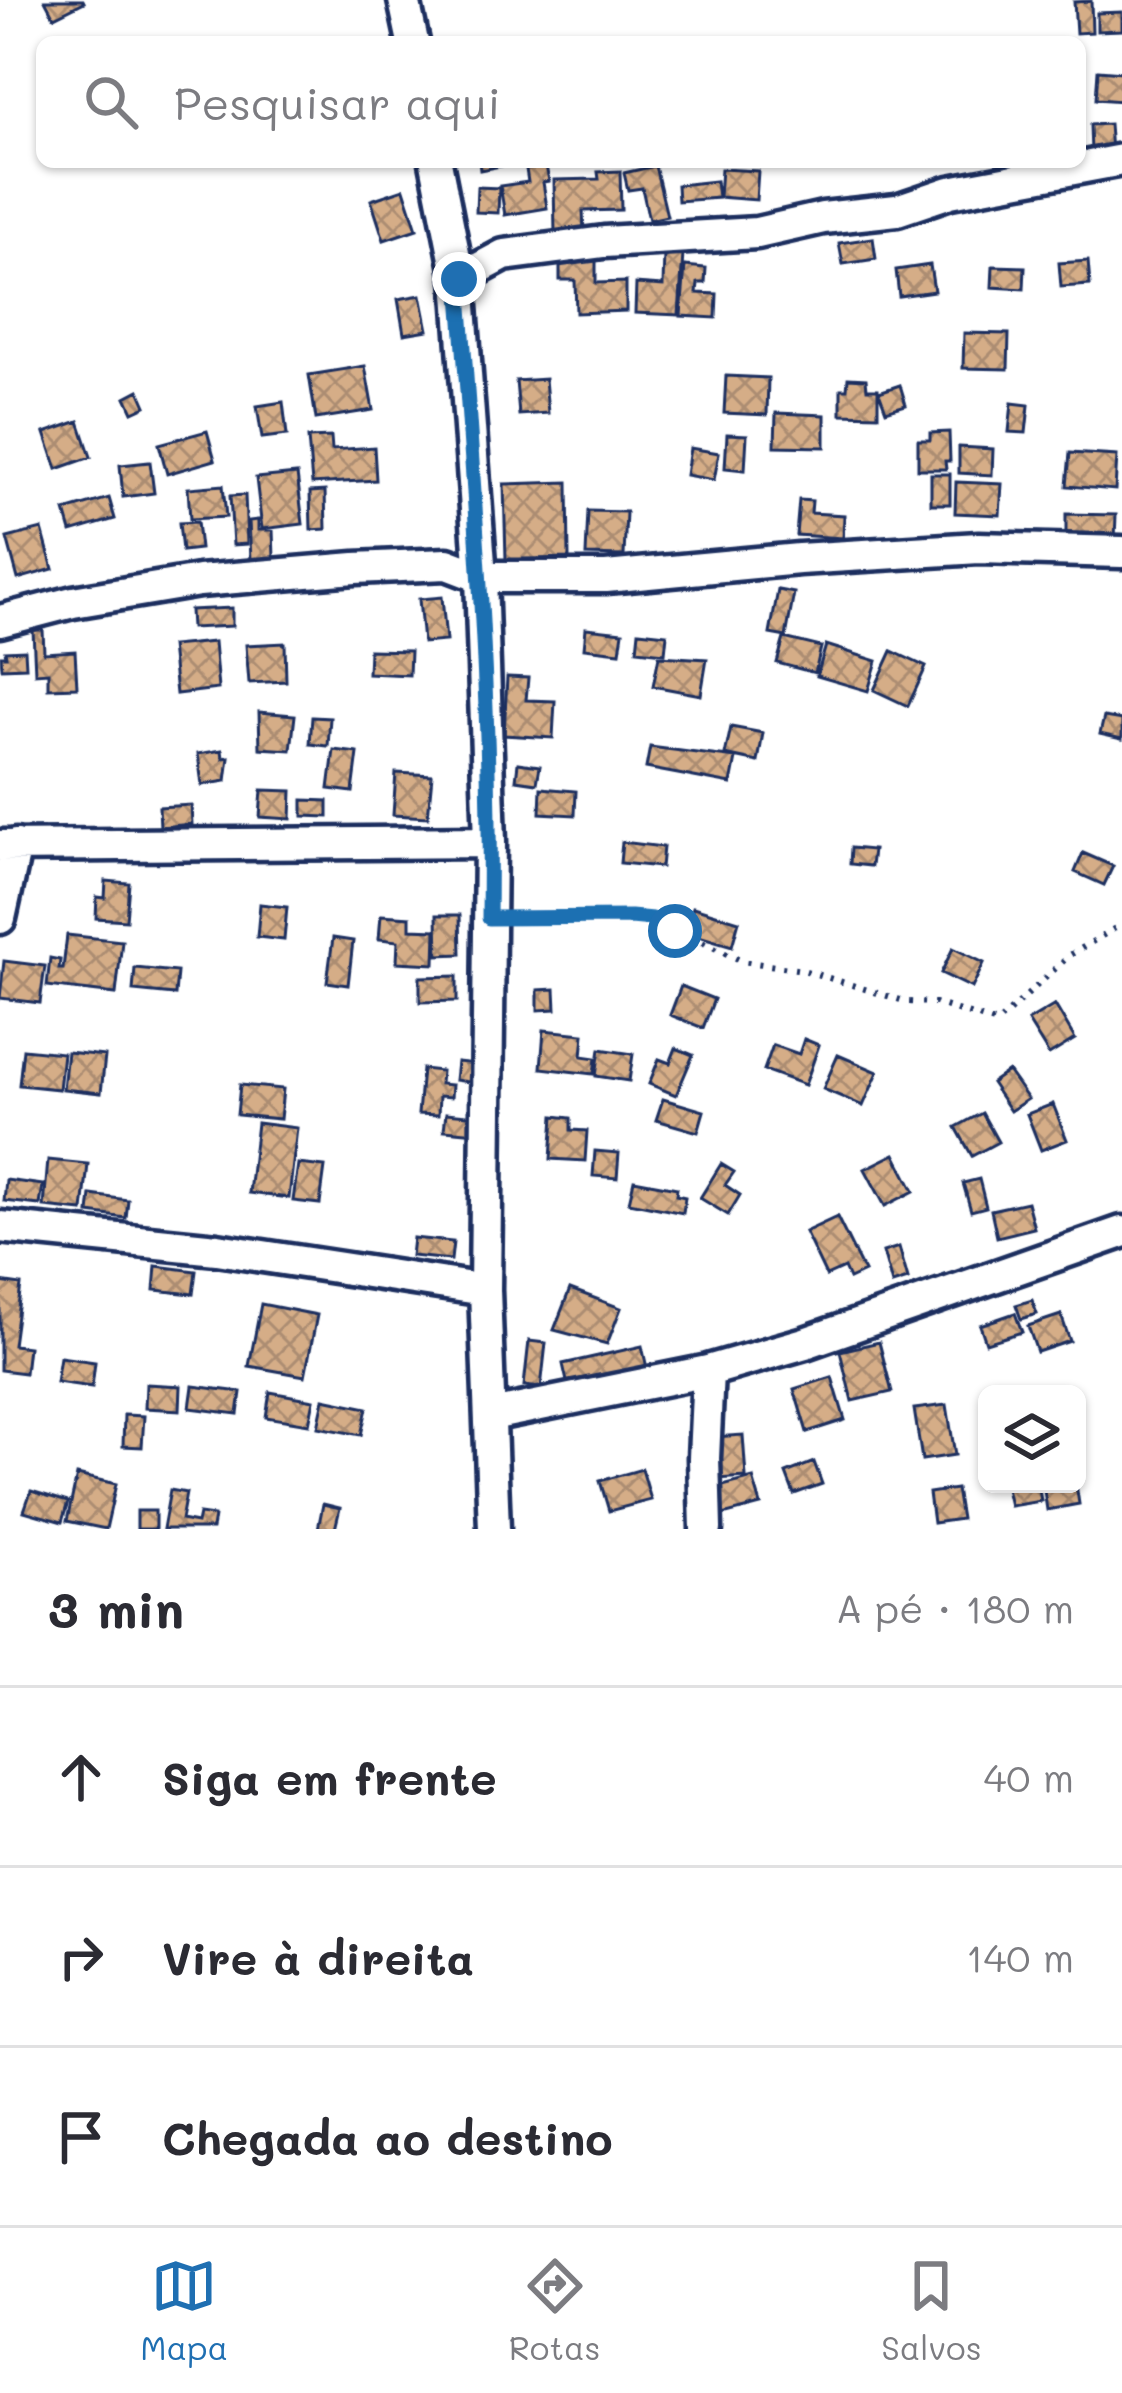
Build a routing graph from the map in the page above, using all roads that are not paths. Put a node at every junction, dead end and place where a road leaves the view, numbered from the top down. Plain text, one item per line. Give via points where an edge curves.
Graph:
1 (404, 0) edge
2 (411, 36) edge
3 (1122, 160) edge
4 (1086, 167) edge
5 (437, 168) edge
6 (1080, 168) edge
7 (459, 279) junction
8 (1122, 552) edge
9 (481, 577) junction
10 (0, 621) edge
11 (490, 842) junction
12 (8, 846) edge
13 (0, 918) edge
14 (0, 1227) edge
15 (1122, 1232) edge
16 (485, 1290) junction
17 (708, 1371) junction
18 (491, 1415) junction
19 (494, 1529) edge
20 (706, 1529) edge

1 - 2 street
3 - 4 street
5 - 7 street
6 - 7 street via 757,233 504,255
7 - 9 street
8 - 9 street via 979,548 606,577
9 - 10 street via 447,564 199,581
9 - 11 street
11 - 12 street
11 - 16 street
12 - 13 street
14 - 16 street via 217,1249
15 - 17 street
16 - 18 street
17 - 18 street
17 - 20 street
18 - 19 street

